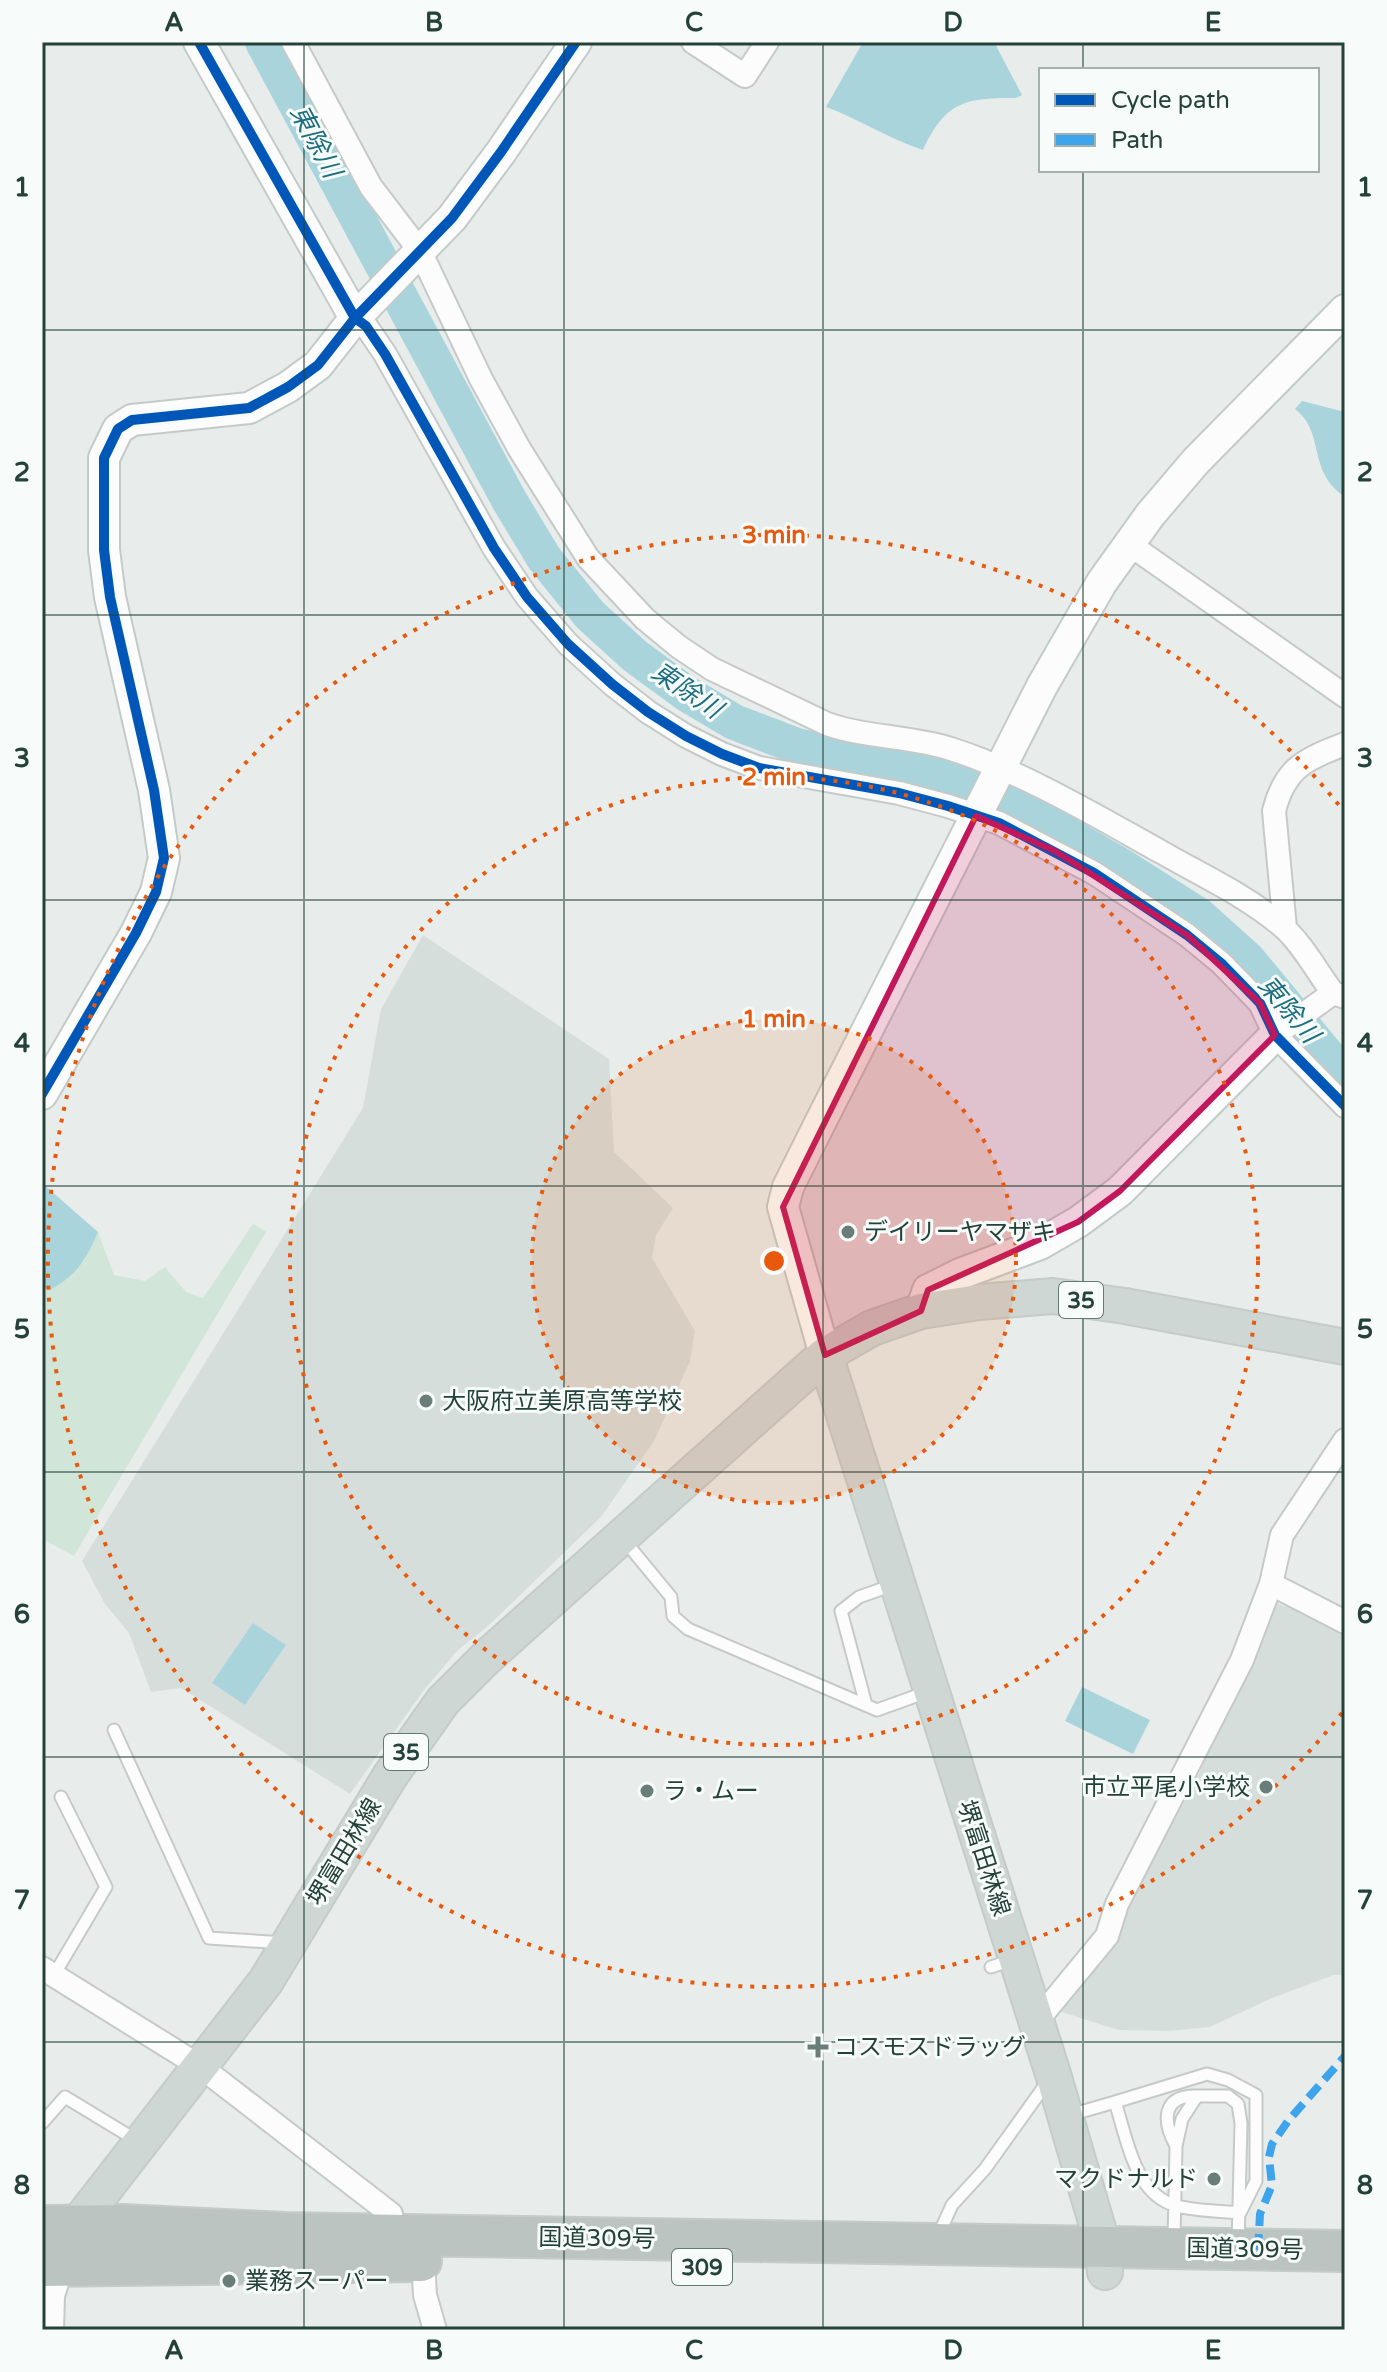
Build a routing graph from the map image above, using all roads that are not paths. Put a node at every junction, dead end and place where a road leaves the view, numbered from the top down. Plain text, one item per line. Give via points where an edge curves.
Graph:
1 (199, 42) edge
2 (293, 42) edge
3 (576, 42) edge
4 (693, 42) edge
5 (767, 42) edge
6 (417, 255) junction
7 (1345, 310) edge
8 (360, 313) junction
9 (1129, 544) junction
10 (1345, 696) edge
11 (1345, 744) edge
12 (998, 772) junction
13 (978, 811) junction
14 (1285, 928) junction
15 (1334, 997) edge
16 (1282, 1031) junction
17 (42, 1094) edge
18 (1345, 1106) edge
19 (921, 1311) junction
20 (1345, 1347) edge
21 (825, 1355) junction
22 (1345, 1440) edge
23 (622, 1537) junction
24 (897, 1584) junction
25 (1271, 1584) junction
26 (1345, 1622) edge
27 (931, 1690) junction
28 (866, 1705) junction
29 (114, 1730) dead end
30 (61, 1797) dead end
31 (289, 1943) junction
32 (48, 1972) edge
33 (1036, 2022) junction
34 (201, 2067) junction
35 (1053, 2074) junction
36 (1115, 2102) junction
37 (1065, 2117) junction
38 (42, 2123) edge
39 (140, 2143) junction
40 (1175, 2206) junction
41 (59, 2226) edge
42 (1239, 2231) junction
43 (394, 2234) junction
44 (934, 2243) junction
45 (1174, 2248) junction
46 (1345, 2251) edge
47 (1104, 2259) junction
48 (423, 2261) junction
49 (50, 2266) edge
50 (1345, 2277) edge
51 (48, 2330) edge
52 (435, 2330) edge

1 - 8 street
2 - 6 street via 371,187
3 - 6 street via 452,218
4 - 5 street via 745,76
6 - 8 street
6 - 12 street via 520,450 588,558 645,619 712,669 827,724 950,748
7 - 9 street via 1196,461
8 - 13 street via 527,597 612,684 686,736 759,768
8 - 17 street via 318,365 288,387 249,408 132,420 118,429 104,458 110,597 164,858 156,892 136,933
9 - 10 street
9 - 12 street via 1049,673
11 - 14 street via 1303,762 1279,793 1274,811
12 - 13 street
12 - 14 street via 1250,902
13 - 16 street via 1094,873 1187,935 1221,963
13 - 21 street via 785,1197 785,1218
14 - 15 street
15 - 16 street
16 - 18 street
16 - 19 street via 1120,1191 1040,1244 928,1290
19 - 20 main road, 堺富田林線 / 35 via 1053,1296
19 - 21 main road, 堺富田林線 / 35 via 872,1328
21 - 23 main road, 堺富田林線 / 35
21 - 24 main road, 堺富田林線
22 - 25 street via 1282,1535
23 - 28 lane via 671,1597 673,1616 688,1629
23 - 31 main road, 堺富田林線 / 35 via 443,1701 390,1776
24 - 27 main road, 堺富田林線
24 - 28 lane via 859,1597 841,1611
25 - 26 street
25 - 33 street via 1242,1660 1117,1904 1107,1936
27 - 28 lane via 877,1710
27 - 33 main road, 堺富田林線 via 1004,1963
29 - 31 lane via 209,1938
30 - 32 lane via 106,1887
31 - 34 main road, 堺富田林線 / 35
32 - 34 street
33 - 35 main road, 堺富田林線
34 - 39 main road, 堺富田林線 / 35
34 - 43 street via 391,2214
35 - 37 main road, 堺富田林線
35 - 44 lane via 985,2169 952,2205
36 - 37 lane
36 - 40 lane via 1142,2182
36 - 42 lane via 1207,2074 1256,2095 1256,2181
37 - 47 main road, 堺富田林線
38 - 39 lane via 65,2097
39 - 41 main road, 堺富田林線 / 35
40 - 42 lane
40 - 42 lane via 1182,2119 1197,2096 1228,2096 1238,2104 1241,2123
40 - 45 lane
41 - 43 highway, 国道309号 / 309
41 - 49 main road, 堺富田林線 / 35
42 - 45 highway, 国道309号 / 309
42 - 46 highway, 国道309号 / 309
43 - 44 highway, 国道309号 / 309
44 - 47 highway, 国道309号 / 309
45 - 47 highway, 国道309号 / 309
47 - 48 highway, 国道309号 / 309
47 - 50 highway, 国道309号 / 309
48 - 49 highway, 国道309号 / 309
48 - 52 street
49 - 51 street

